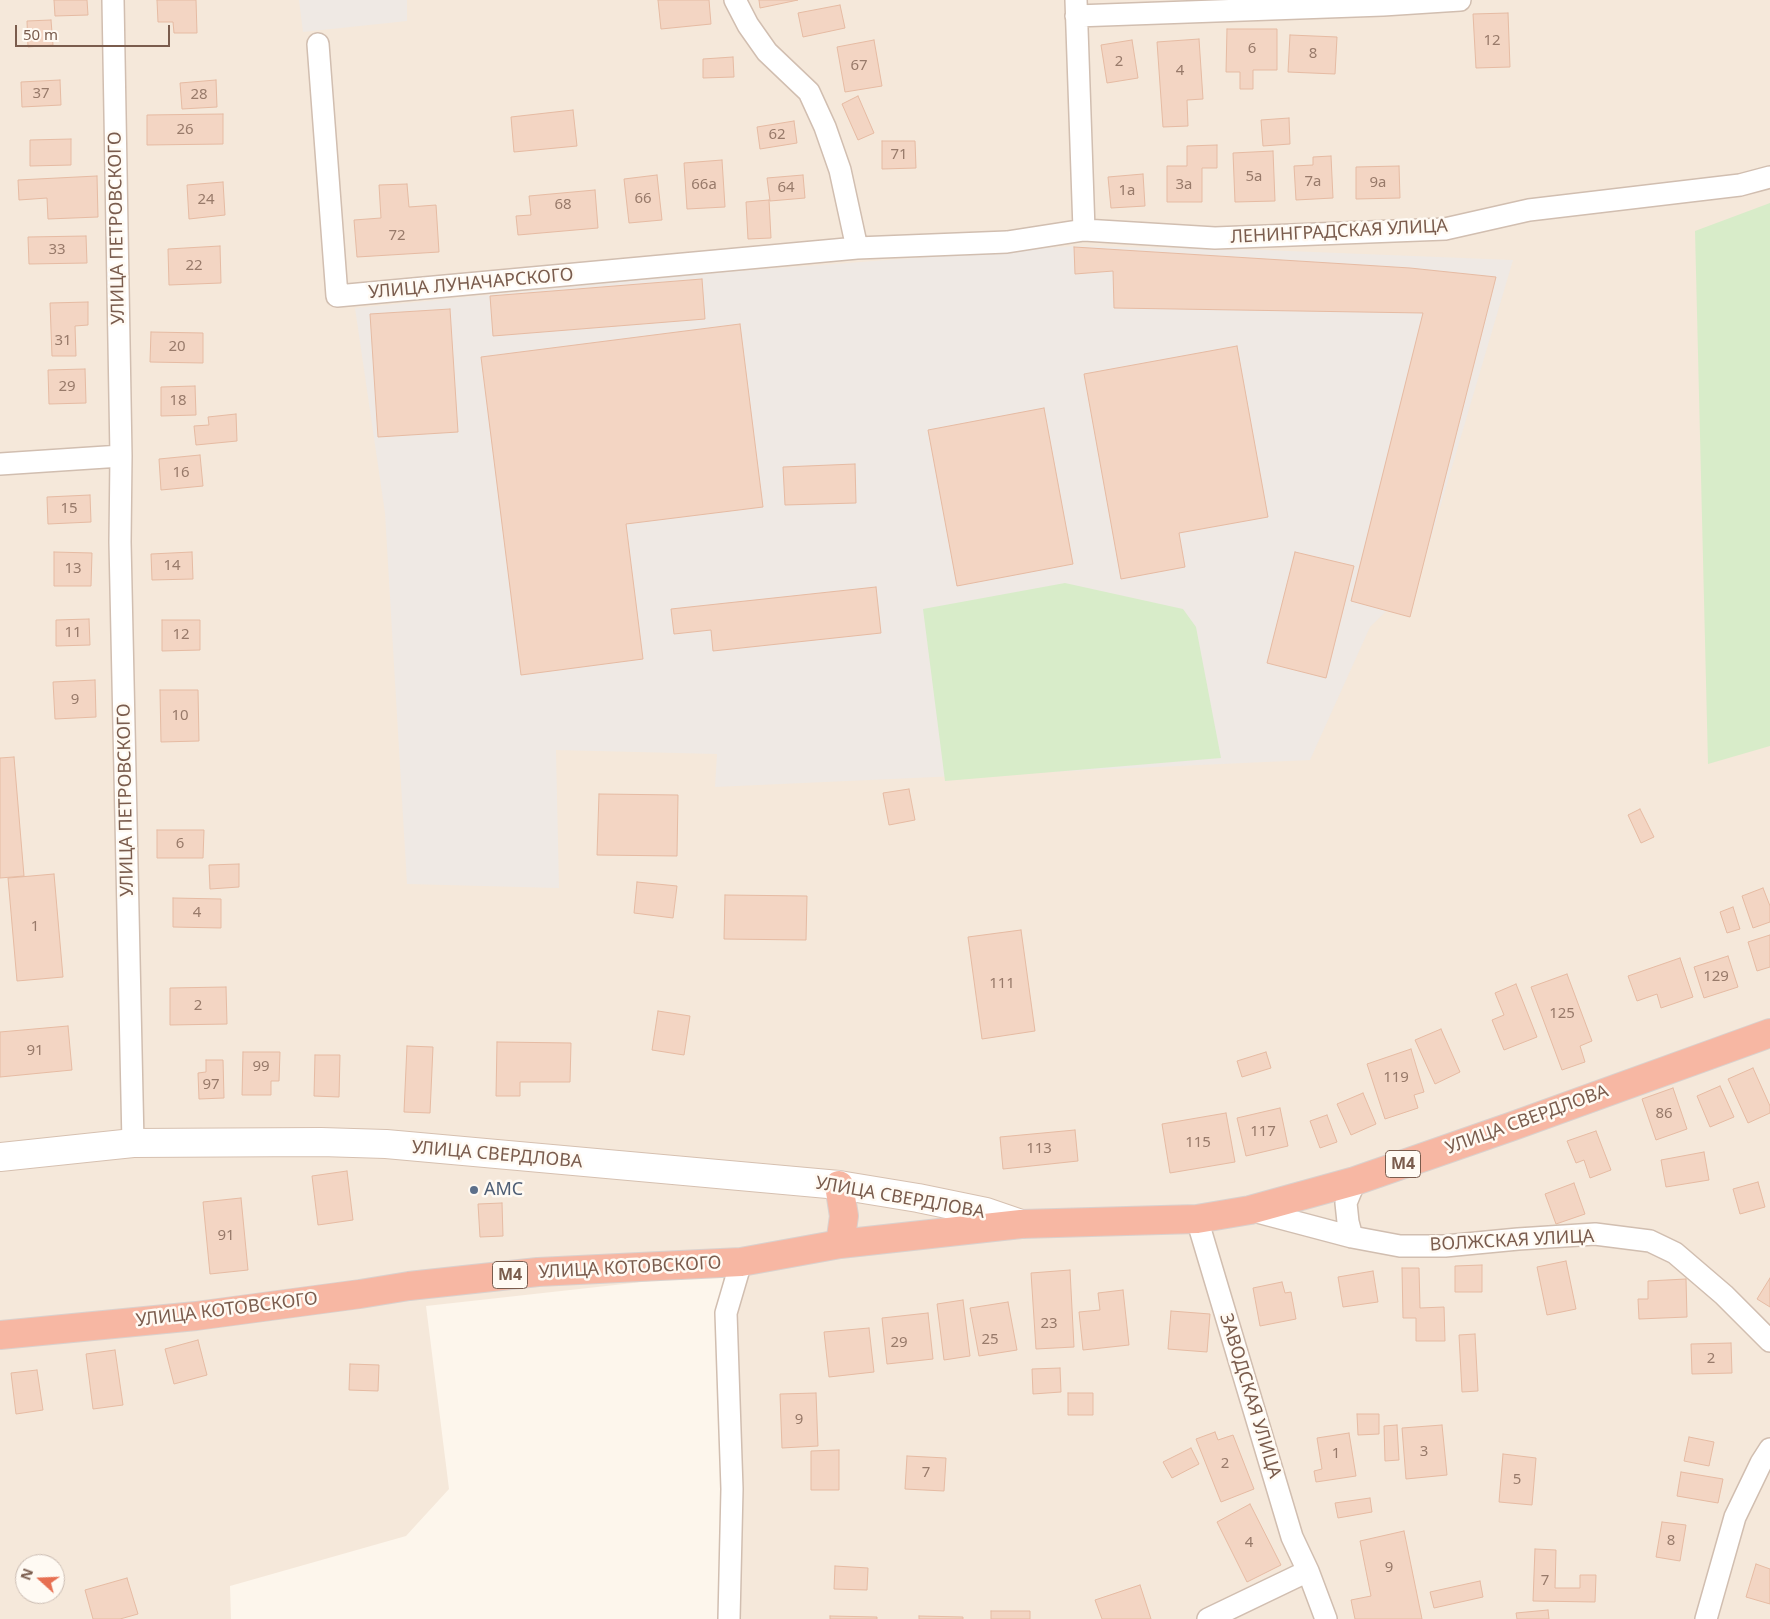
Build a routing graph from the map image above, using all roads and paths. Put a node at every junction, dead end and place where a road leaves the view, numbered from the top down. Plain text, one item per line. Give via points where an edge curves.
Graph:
1 (113, 0) edge
2 (735, 0) edge
3 (1460, 0) edge
4 (1076, 8) edge
5 (318, 44) dead end
6 (1770, 177) edge
7 (1084, 230) junction
8 (857, 248) junction
9 (121, 456) junction
10 (0, 464) edge
11 (1770, 1033) edge
12 (133, 1143) junction
13 (0, 1157) edge
14 (1355, 1181) junction
15 (839, 1185) junction
16 (1250, 1210) junction
17 (1197, 1219) junction
18 (1021, 1224) junction
19 (1352, 1237) junction
20 (840, 1244) junction
21 (741, 1262) junction
22 (0, 1335) edge
23 (1770, 1341) edge
24 (1770, 1449) edge
25 (1308, 1571) junction
26 (729, 1619) edge
27 (1208, 1619) edge
28 (1326, 1619) edge
29 (1706, 1619) edge

1 - 9 street, УЛИЦА ПЕТРОВСКОГО
2 - 8 street via 767,52 809,92 840,170
3 - 4 street via 1383,5
4 - 7 street
5 - 8 street, УЛИЦА ЛУНАЧАРСКОГО via 337,296
6 - 7 street, ЛЕНИНГРАДСКАЯ УЛИЦА via 1740,185 1530,210 1445,229 1215,238
7 - 8 street, УЛИЦА ЛУНАЧАРСКОГО via 1007,242
9 - 10 street
9 - 12 street, УЛИЦА ПЕТРОВСКОГО via 120,542
11 - 14 highway, УЛИЦА СВЕРДЛОВА / M4
12 - 13 street, УЛИЦА СВЕРДЛОВА
12 - 15 street, УЛИЦА СВЕРДЛОВА via 386,1144
14 - 16 highway, УЛИЦА СВЕРДЛОВА / M4
14 - 19 street via 1346,1203
15 - 18 street, УЛИЦА СВЕРДЛОВА via 986,1212
15 - 20 highway via 844,1216
16 - 17 highway, УЛИЦА СВЕРДЛОВА / M4
16 - 19 street, ВОЛЖСКАЯ УЛИЦА
17 - 18 highway, УЛИЦА СВЕРДЛОВА / M4
17 - 25 street, ЗАВОДСКАЯ УЛИЦА via 1292,1537
18 - 20 highway, УЛИЦА КОТОВСКОГО / M4
19 - 23 street, ВОЛЖСКАЯ УЛИЦА via 1400,1246 1445,1246 1595,1234 1650,1241 1675,1254 1724,1295
20 - 21 highway, УЛИЦА КОТОВСКОГО / M4
21 - 22 highway, УЛИЦА КОТОВСКОГО / M4 via 538,1272 409,1286 196,1316
21 - 26 street via 726,1313 732,1489
24 - 29 street via 1735,1517
25 - 27 street
25 - 28 street, ЗАВОДСКАЯ УЛИЦА

